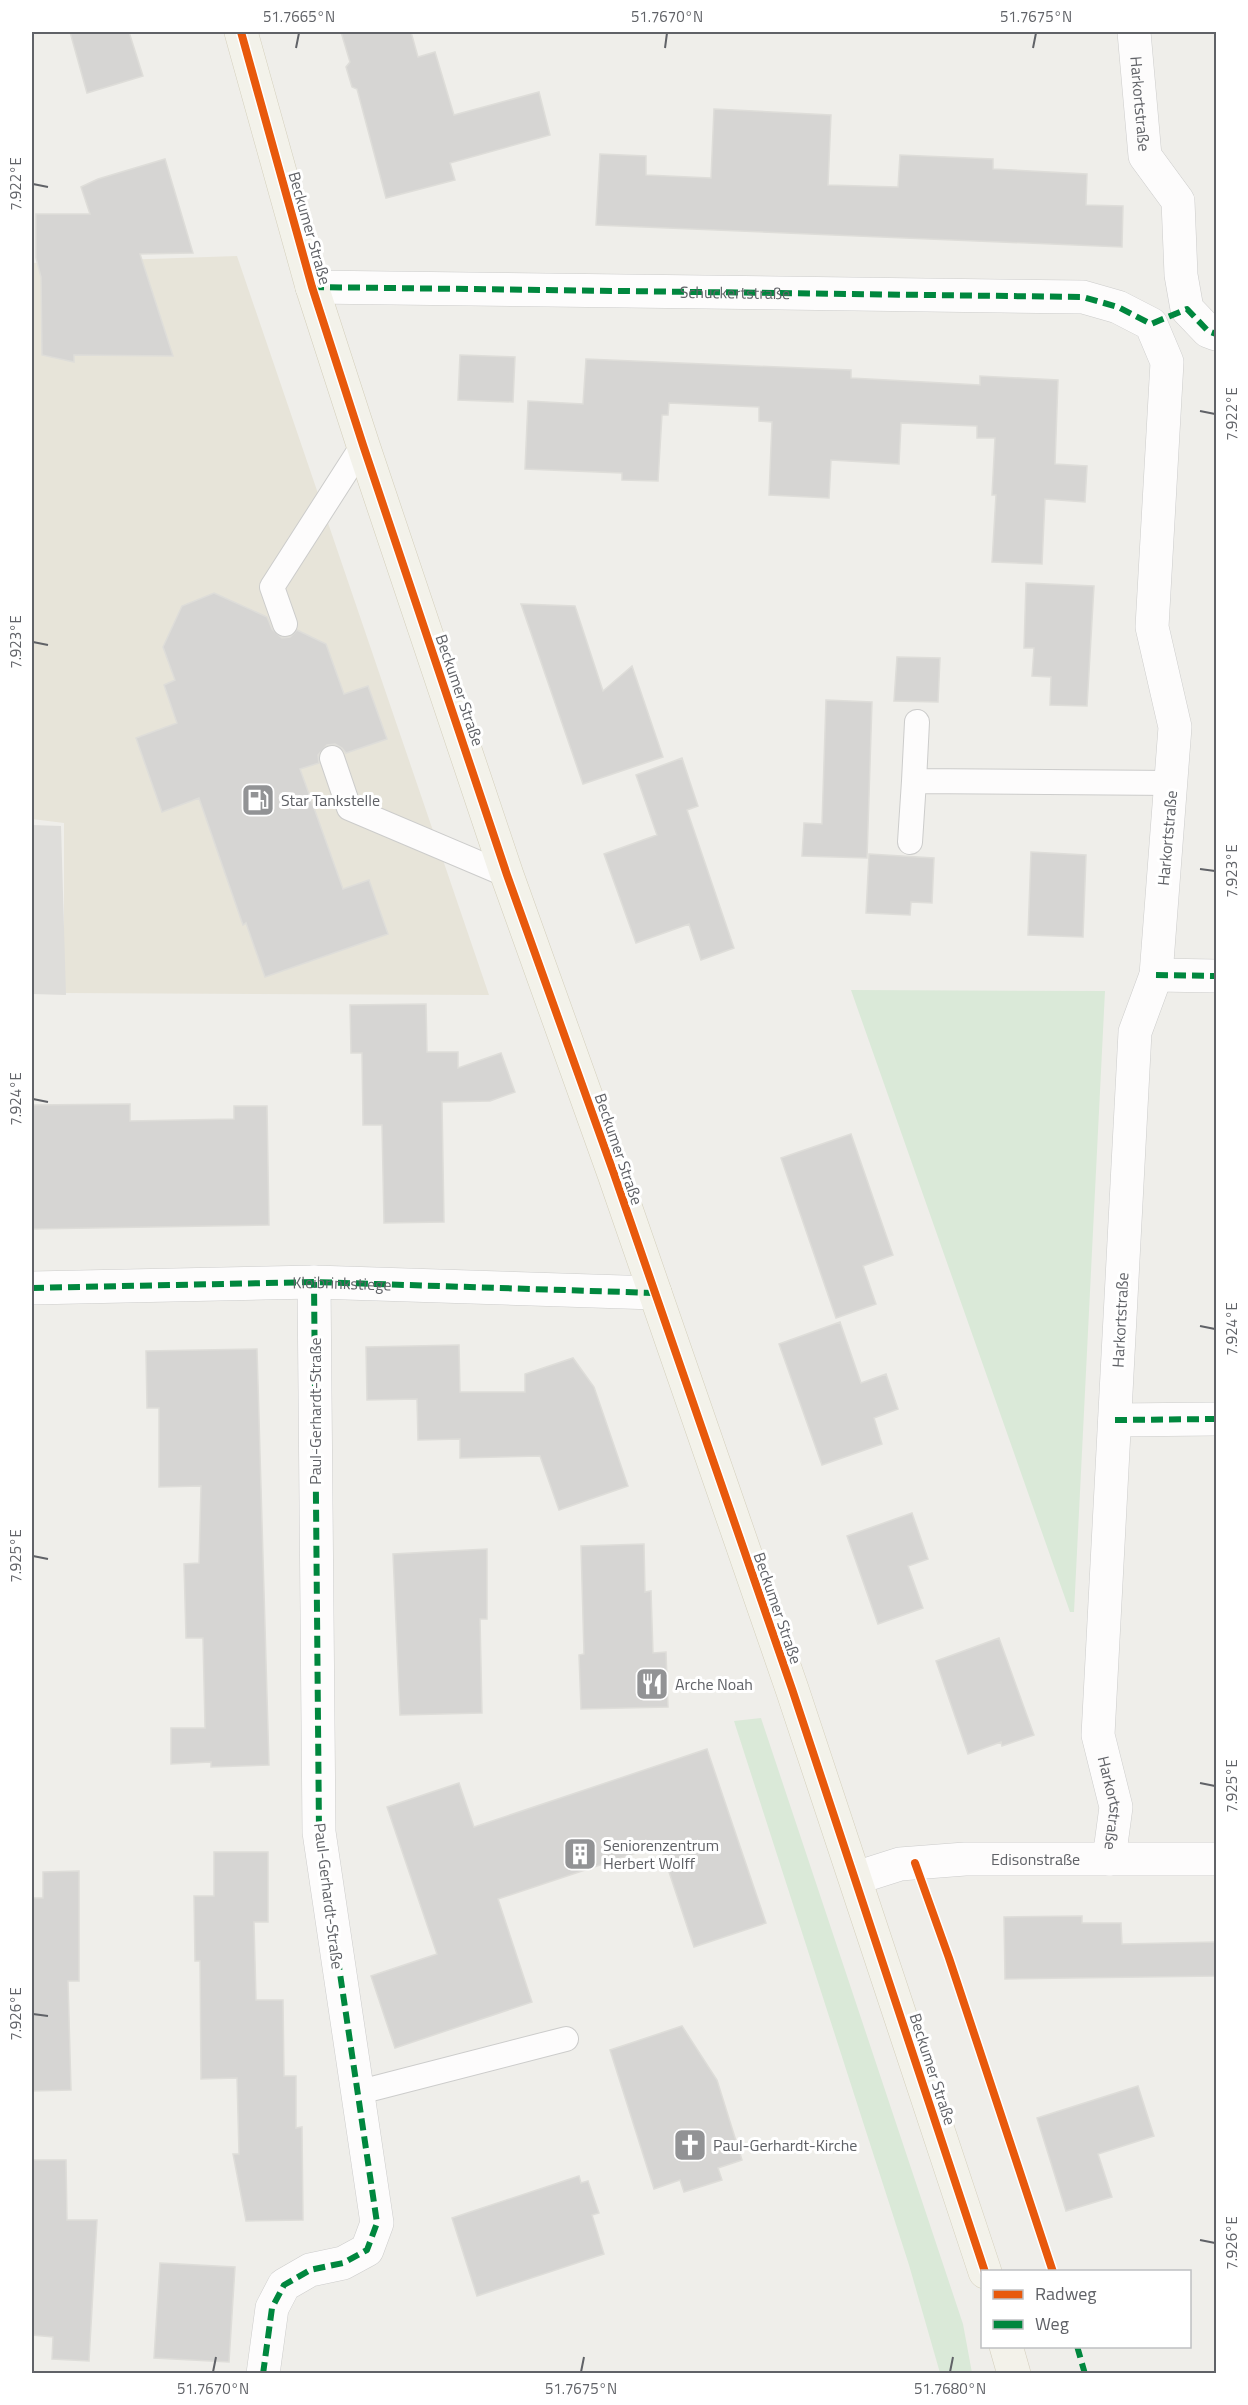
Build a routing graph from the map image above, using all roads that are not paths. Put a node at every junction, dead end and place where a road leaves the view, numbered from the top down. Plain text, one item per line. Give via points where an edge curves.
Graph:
1 (241, 32) edge
2 (1134, 32) edge
3 (312, 287) junction
4 (1151, 324) joint
5 (1216, 334) edge
6 (363, 445) junction
7 (285, 624) dead end
8 (917, 722) dead end
9 (332, 758) dead end
10 (914, 781) junction
11 (1172, 783) junction
12 (910, 842) dead end
13 (507, 875) junction
14 (1156, 975) junction
15 (1216, 976) edge
16 (314, 1282) junction
17 (32, 1288) edge
18 (655, 1293) junction
19 (1216, 1419) edge
20 (1115, 1420) junction
21 (1109, 1859) junction
22 (1216, 1859) edge
23 (856, 1878) junction
24 (566, 2040) dead end
25 (356, 2093) junction
26 (985, 2270) edge
27 (1007, 2348) edge
28 (263, 2373) edge
29 (1014, 2373) edge

1 - 3 main road, Beckumer Straße
2 - 5 street, Harkortstraße via 1145,156 1178,201 1180,275 1187,309
3 - 4 street, Schuckertstraße via 1083,297 1118,307
3 - 6 main road, Beckumer Straße
4 - 11 street, Harkortstraße via 1167,362 1152,627 1175,728
6 - 7 lane via 272,587
6 - 13 main road, Beckumer Straße
8 - 10 lane
9 - 13 lane via 349,808
10 - 11 lane, Harkortstraße
10 - 12 lane
11 - 14 street, Harkortstraße
13 - 18 main road, Beckumer Straße
14 - 15 street
14 - 20 street, Harkortstraße via 1135,1032
16 - 17 street, Kleibrinkstiege
16 - 18 street, Kleibrinkstiege
16 - 25 street, Paul-Gerhardt-Straße via 319,1832
18 - 23 main road, Beckumer Straße
19 - 20 street
20 - 21 street, Harkortstraße via 1098,1735 1116,1807
21 - 22 street, Edisonstraße
21 - 23 street, Edisonstraße via 965,1859 900,1864
23 - 26 main road, Beckumer Straße
24 - 25 lane
25 - 28 street, Paul-Gerhardt-Straße via 377,2223 367,2250 343,2263 310,2270 284,2284 272,2308
27 - 29 main road

